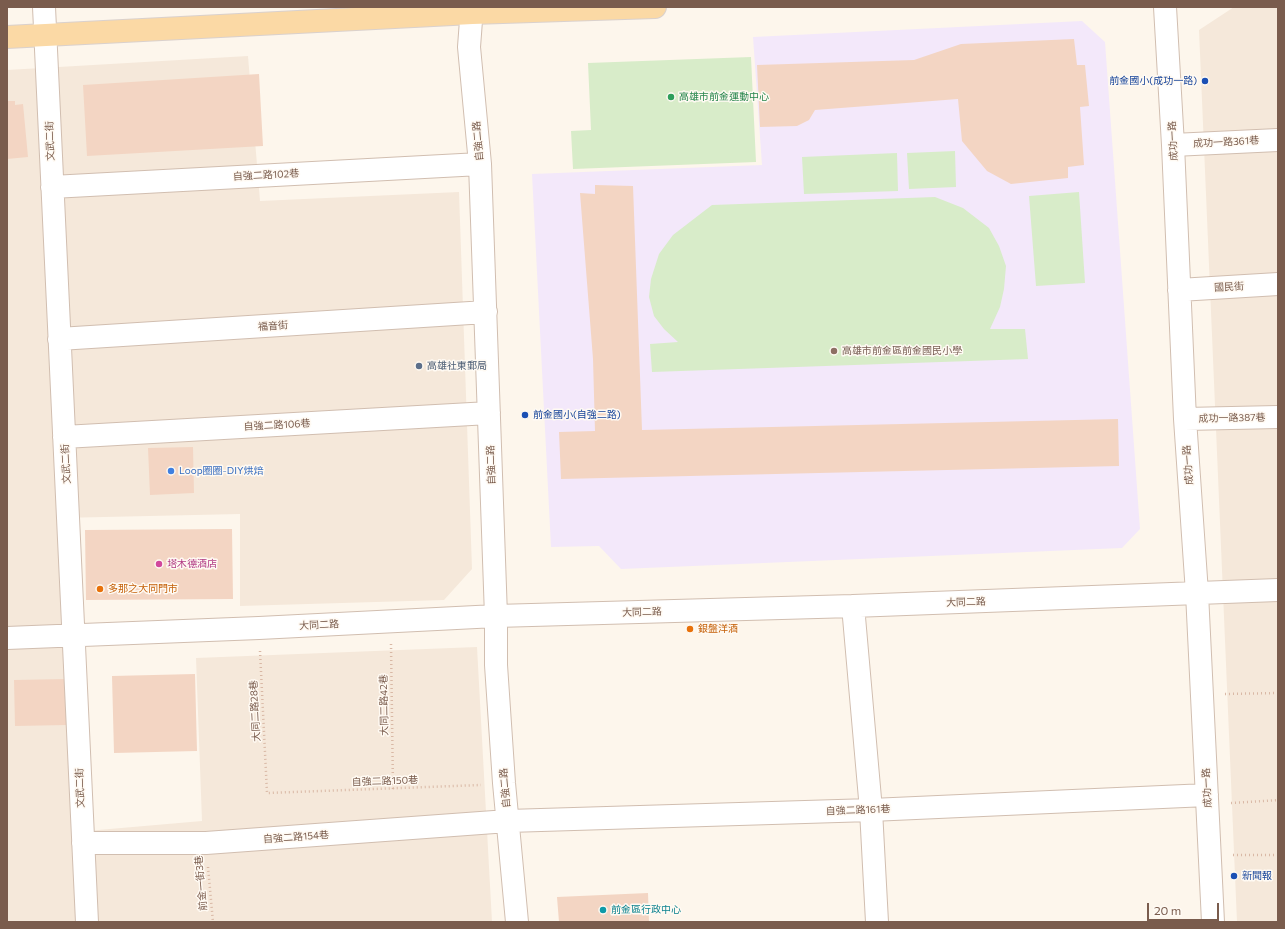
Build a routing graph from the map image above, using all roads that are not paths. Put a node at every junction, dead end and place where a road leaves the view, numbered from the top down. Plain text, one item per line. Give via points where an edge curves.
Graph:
1 (44, 7) edge
2 (655, 7) edge
3 (1165, 7) edge
4 (472, 10) edge
5 (46, 36) junction
6 (7, 37) edge
7 (1278, 140) edge
8 (1173, 145) junction
9 (480, 164) junction
10 (52, 187) junction
11 (1278, 284) edge
12 (1179, 290) junction
13 (486, 312) junction
14 (59, 339) junction
15 (489, 413) junction
16 (1278, 417) edge
17 (1185, 419) junction
18 (64, 437) junction
19 (1278, 590) edge
20 (1197, 593) junction
21 (853, 606) junction
22 (496, 616) junction
23 (74, 635) junction
24 (7, 638) edge
25 (1207, 799) junction
26 (871, 810) junction
27 (508, 821) junction
28 (82, 843) junction
29 (86, 922) edge
30 (517, 922) edge
31 (877, 922) edge
32 (1213, 922) edge

1 - 5 street, 文武二街
2 - 4 main road
3 - 8 street, 成功一路
4 - 5 main road
4 - 9 street, 自強二路 via 469,48
5 - 6 main road
5 - 10 street, 文武二街
7 - 8 street, 成功一路361巷
8 - 12 street, 成功一路
9 - 10 street, 自強二路102巷
9 - 13 street, 自強二路
10 - 14 street, 文武二街
11 - 12 street, 國民街
12 - 17 street, 成功一路
13 - 14 street, 福音街
13 - 15 street, 自強二路
14 - 18 street, 文武二街
15 - 18 street, 自強二路106巷
15 - 22 street, 自強二路
16 - 17 street, 成功一路387巷
17 - 20 street, 成功一路
18 - 23 street, 文武二街
19 - 20 street, 大同二路
20 - 21 street, 大同二路
20 - 25 street, 成功一路
21 - 22 street, 大同二路
21 - 26 street
22 - 23 street, 大同二路
22 - 27 street, 自強二路 via 496,665
23 - 24 street, 大同二路
23 - 28 street, 文武二街
25 - 26 street, 自強二路161巷
25 - 32 street, 成功一路
26 - 27 street, 自強二路161巷
26 - 31 street
27 - 28 street, 自強二路154巷 via 206,843
27 - 30 street, 自強二路
28 - 29 street, 文武二街

